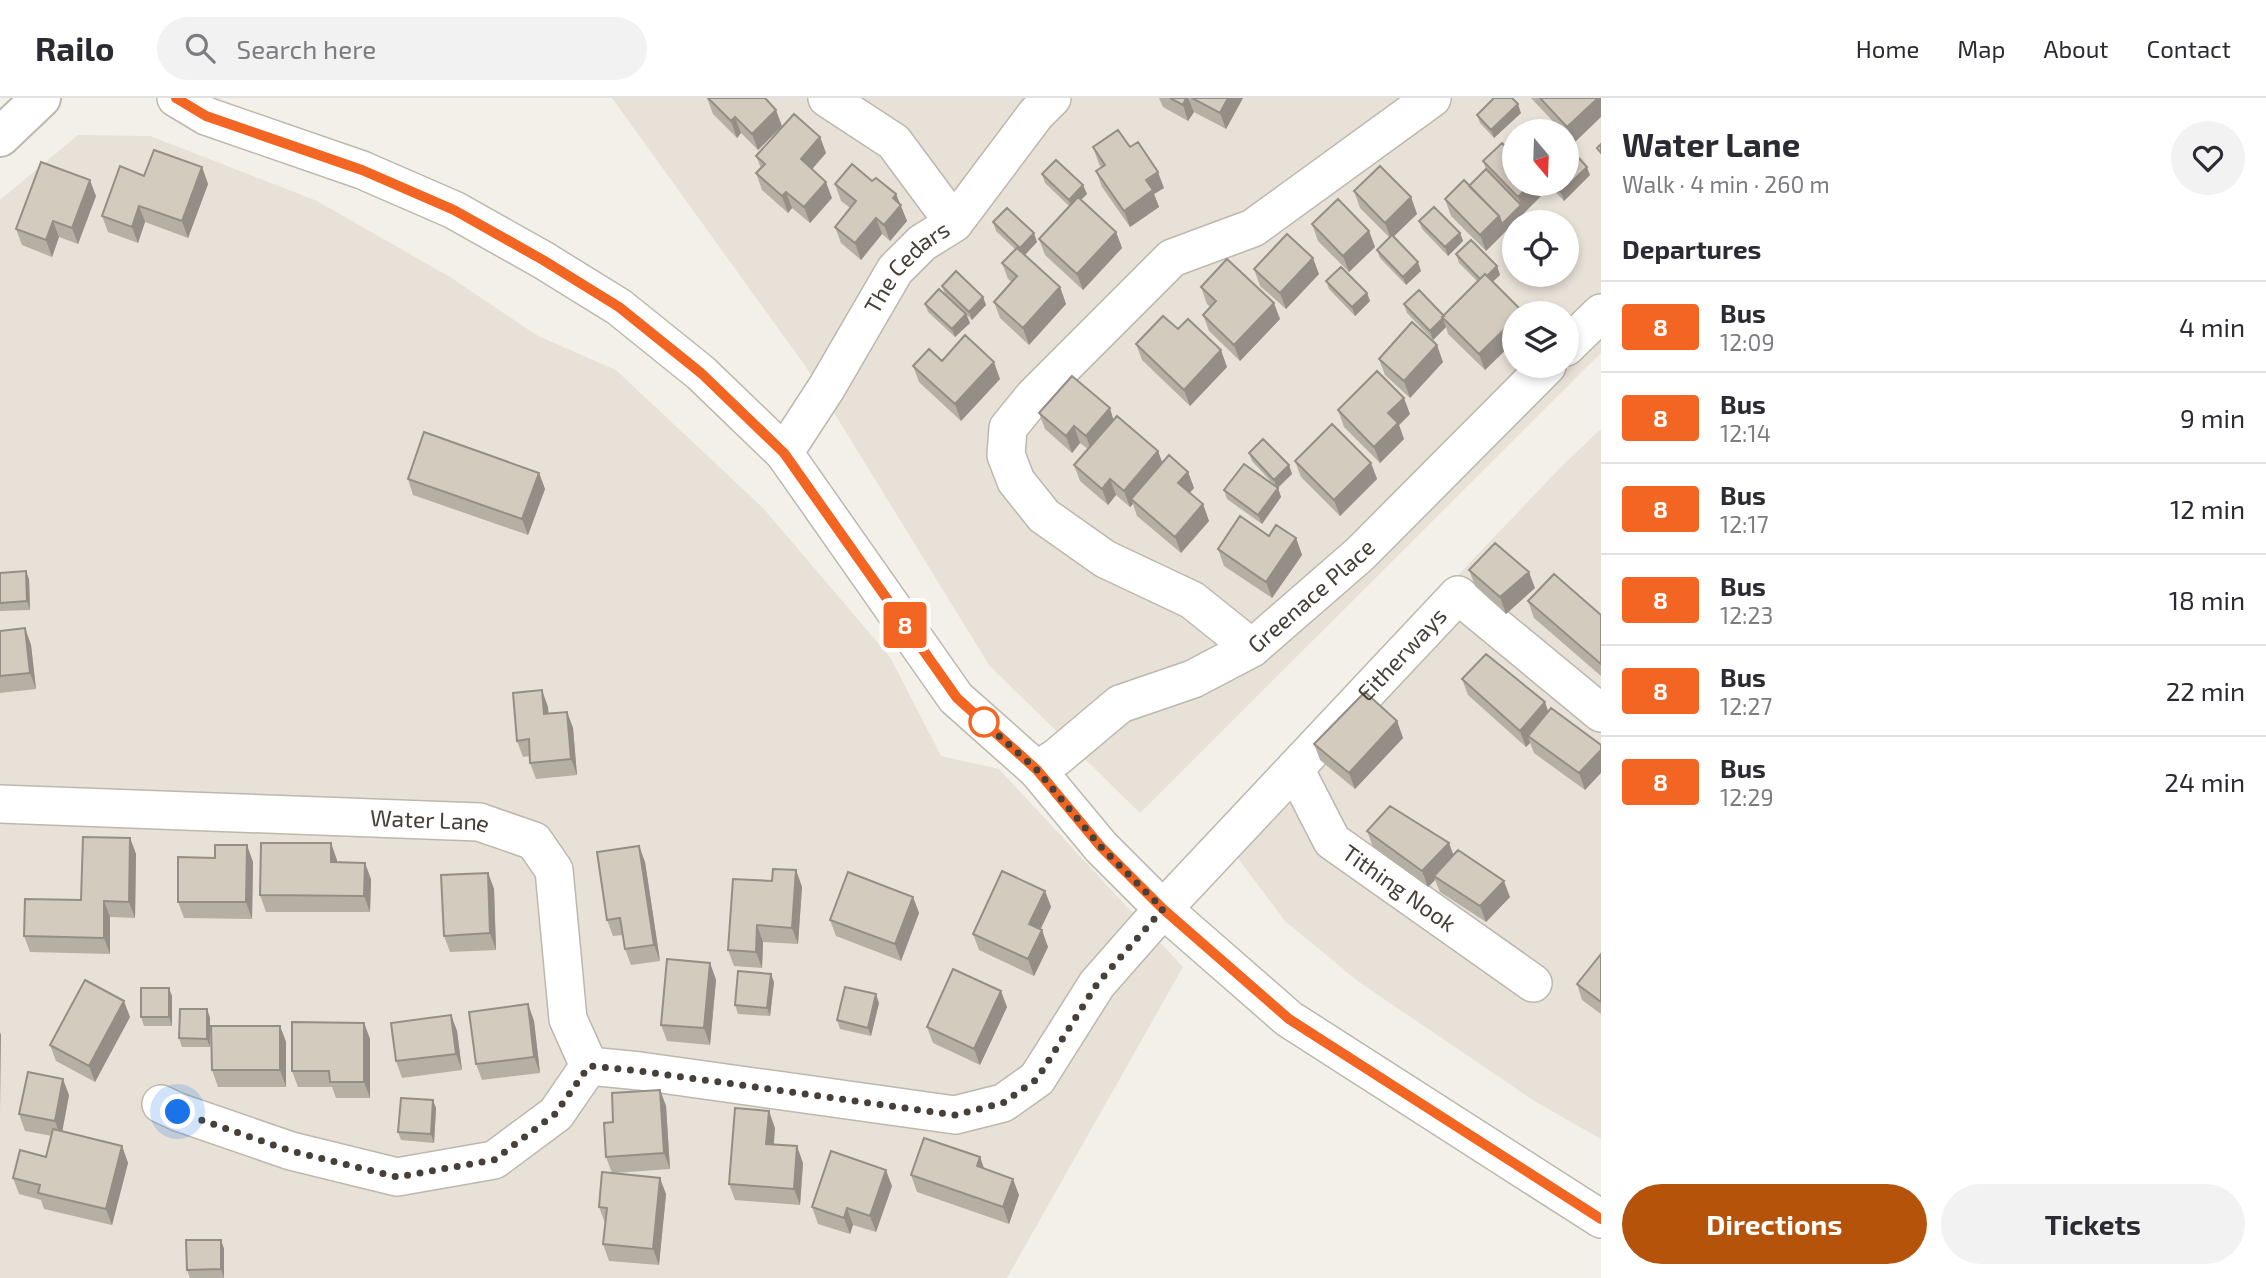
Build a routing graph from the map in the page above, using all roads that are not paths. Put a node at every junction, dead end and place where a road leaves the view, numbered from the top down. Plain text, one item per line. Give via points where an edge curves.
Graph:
1 (41, 98) edge
2 (176, 98) edge
3 (827, 98) edge
4 (1052, 98) edge
5 (1432, 98) edge
6 (0, 137) edge
7 (954, 222) junction
8 (1601, 313) edge
9 (1579, 334) edge
10 (1535, 378) edge
11 (784, 453) junction
12 (1252, 648) junction
13 (1601, 713) edge
14 (1295, 769) junction
15 (1037, 770) junction
16 (0, 804) edge
17 (1163, 909) junction
18 (1533, 983) dead end
19 (589, 1066) junction
20 (161, 1104) dead end
21 (1601, 1219) edge

1 - 6 street
2 - 11 street via 206,116 362,170 454,210 543,260 619,307 701,373
3 - 7 street via 894,142
4 - 7 street, The Cedars
5 - 12 street via 1253,228 1172,258 1034,396 1008,428 1006,455 1016,481 1044,516 1105,559 1192,600
7 - 11 street, The Cedars via 922,243 894,270
8 - 9 street
10 - 12 street, Greenace Place via 1360,554
11 - 15 street via 957,698
12 - 15 street, Greenace Place via 1193,679 1119,704
13 - 14 street, Eitherways via 1458,595
14 - 17 street, Eitherways
14 - 18 street, Tithing Nook via 1332,841
15 - 17 street via 1101,847
16 - 19 street, Water Lane via 479,822 534,841 554,870 568,1019
17 - 19 street via 1097,984 1037,1079 1003,1103 955,1115
17 - 21 street via 1289,1019
19 - 20 street via 555,1114 494,1160 397,1177 291,1151

